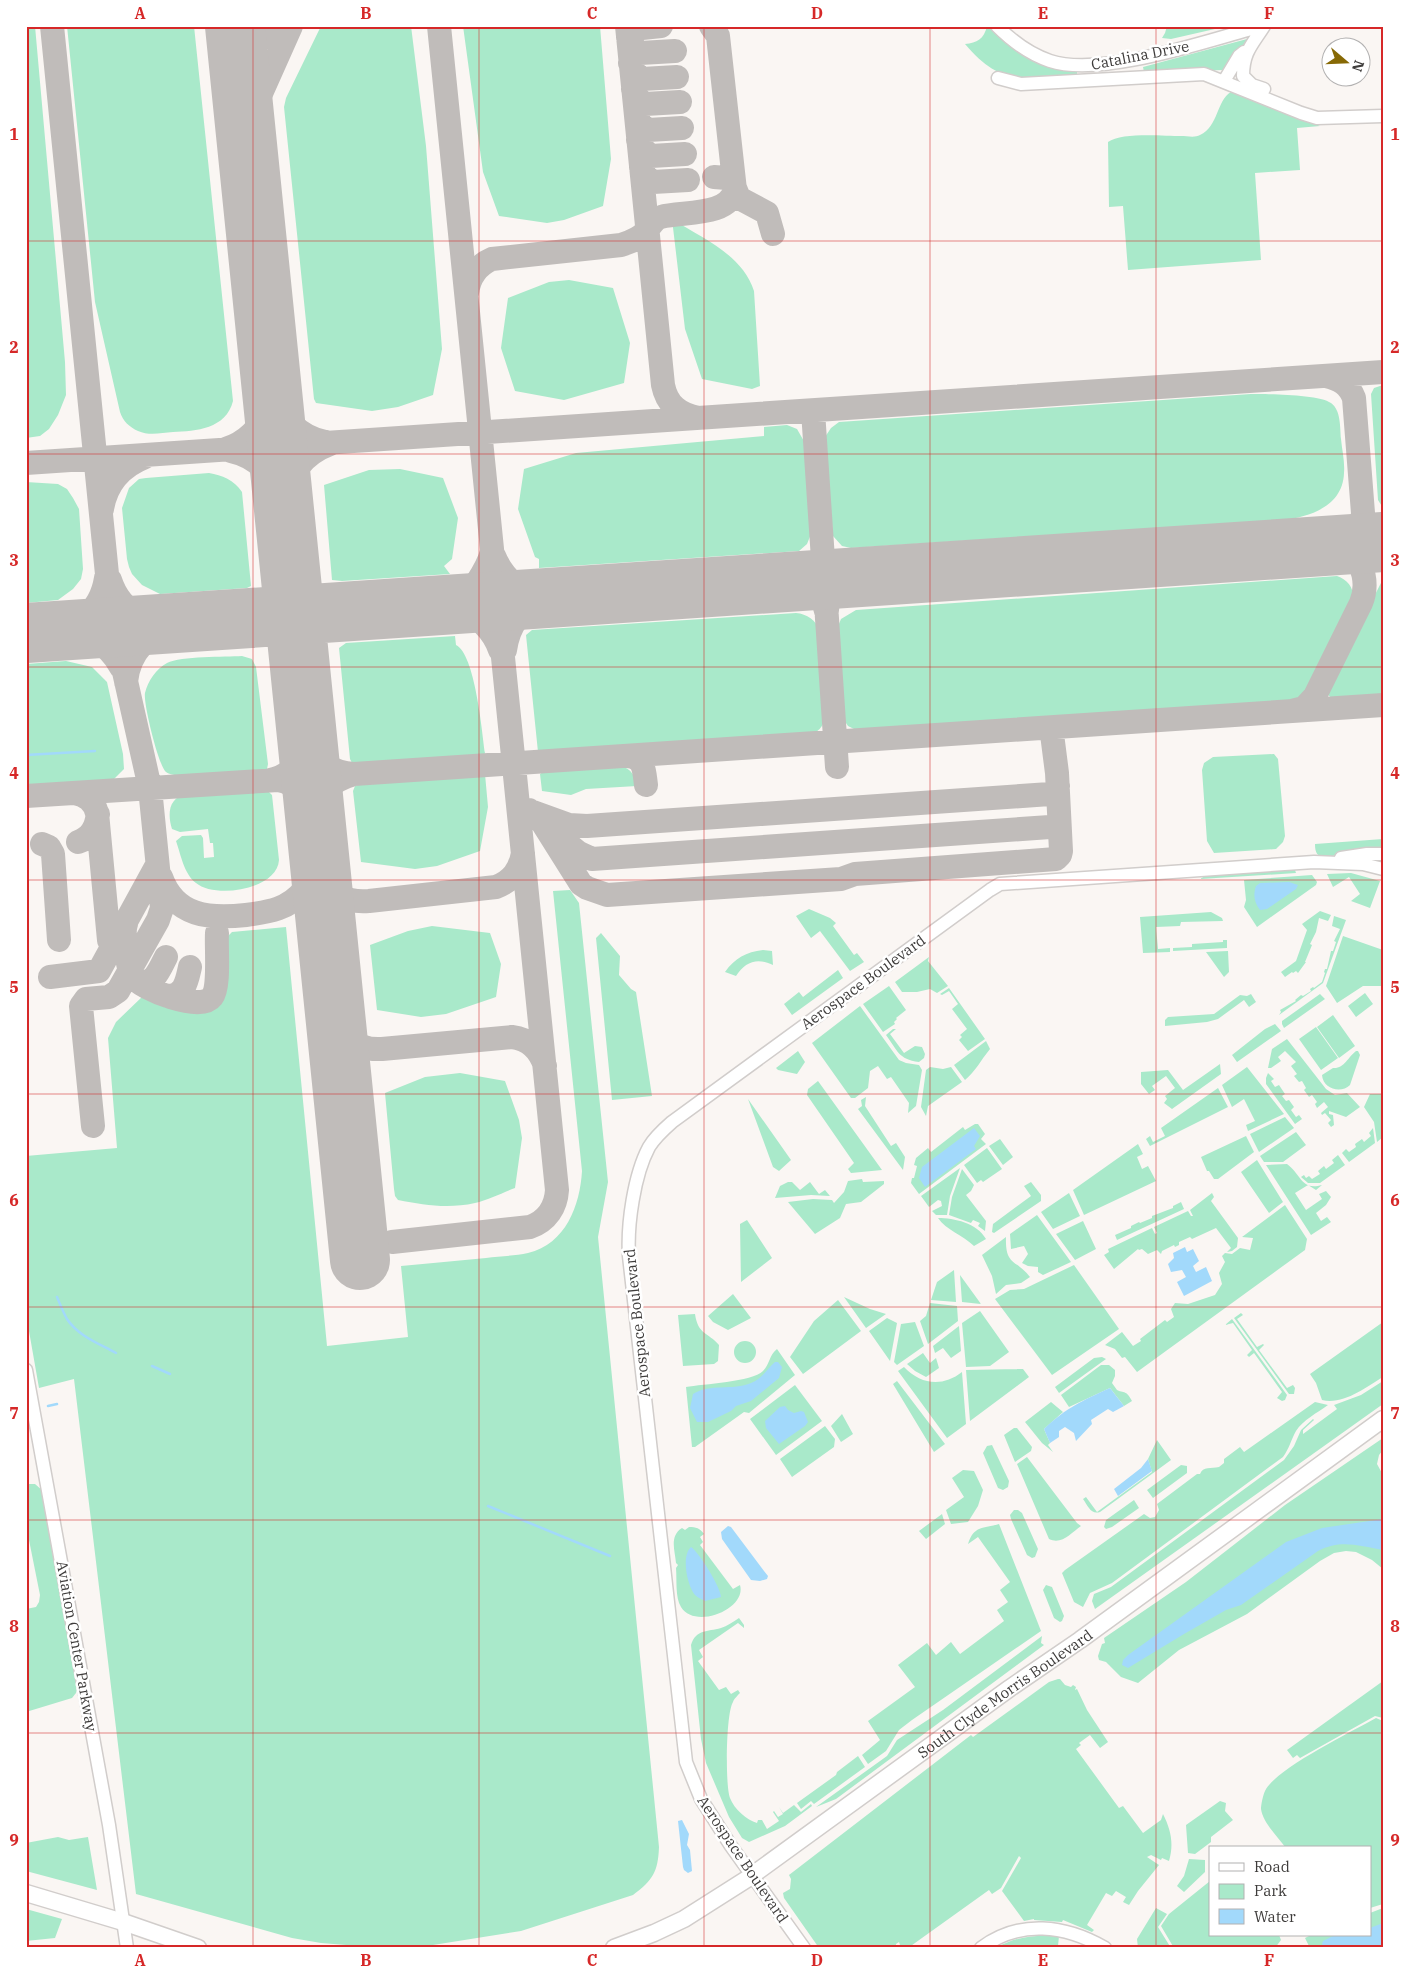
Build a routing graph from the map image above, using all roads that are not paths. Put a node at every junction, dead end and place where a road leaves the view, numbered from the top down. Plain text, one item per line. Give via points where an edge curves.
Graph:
1 (996, 26) edge
2 (1263, 26) edge
3 (1247, 49) junction
4 (998, 78) dead end
5 (1224, 81) junction
6 (1301, 113) junction
7 (1383, 116) edge
8 (1383, 854) edge
9 (1314, 862) junction
10 (1383, 869) edge
11 (26, 1370) edge
12 (1383, 1418) edge
13 (752, 1875) junction
14 (26, 1893) edge
15 (123, 1922) junction
16 (127, 1948) edge
17 (198, 1948) edge
18 (614, 1948) edge
19 (804, 1948) edge
20 (981, 1948) edge
21 (1105, 1948) edge

1 - 2 street, Catalina Drive via 1031,53 1078,66 1110,64 1153,55
2 - 3 street
3 - 5 street
3 - 6 street via 1243,76 1252,85 1284,98
4 - 5 street via 1021,84 1204,74
5 - 6 street
6 - 7 street via 1318,118
8 - 9 street, Aerospace Boulevard
9 - 10 street, Aerospace Boulevard via 1363,864
9 - 13 street, Aerospace Boulevard via 1000,884 672,1122 650,1146 638,1178 629,1250 683,1743 688,1770 701,1799
11 - 15 street, Aviation Center Parkway via 109,1825
12 - 13 main road, South Clyde Morris Boulevard
13 - 18 main road, South Clyde Morris Boulevard via 684,1919
13 - 19 street, Aerospace Boulevard
14 - 15 main road
15 - 16 street, Aviation Center Parkway
15 - 17 main road
20 - 21 street via 1020,1929 1033,1928 1059,1929

